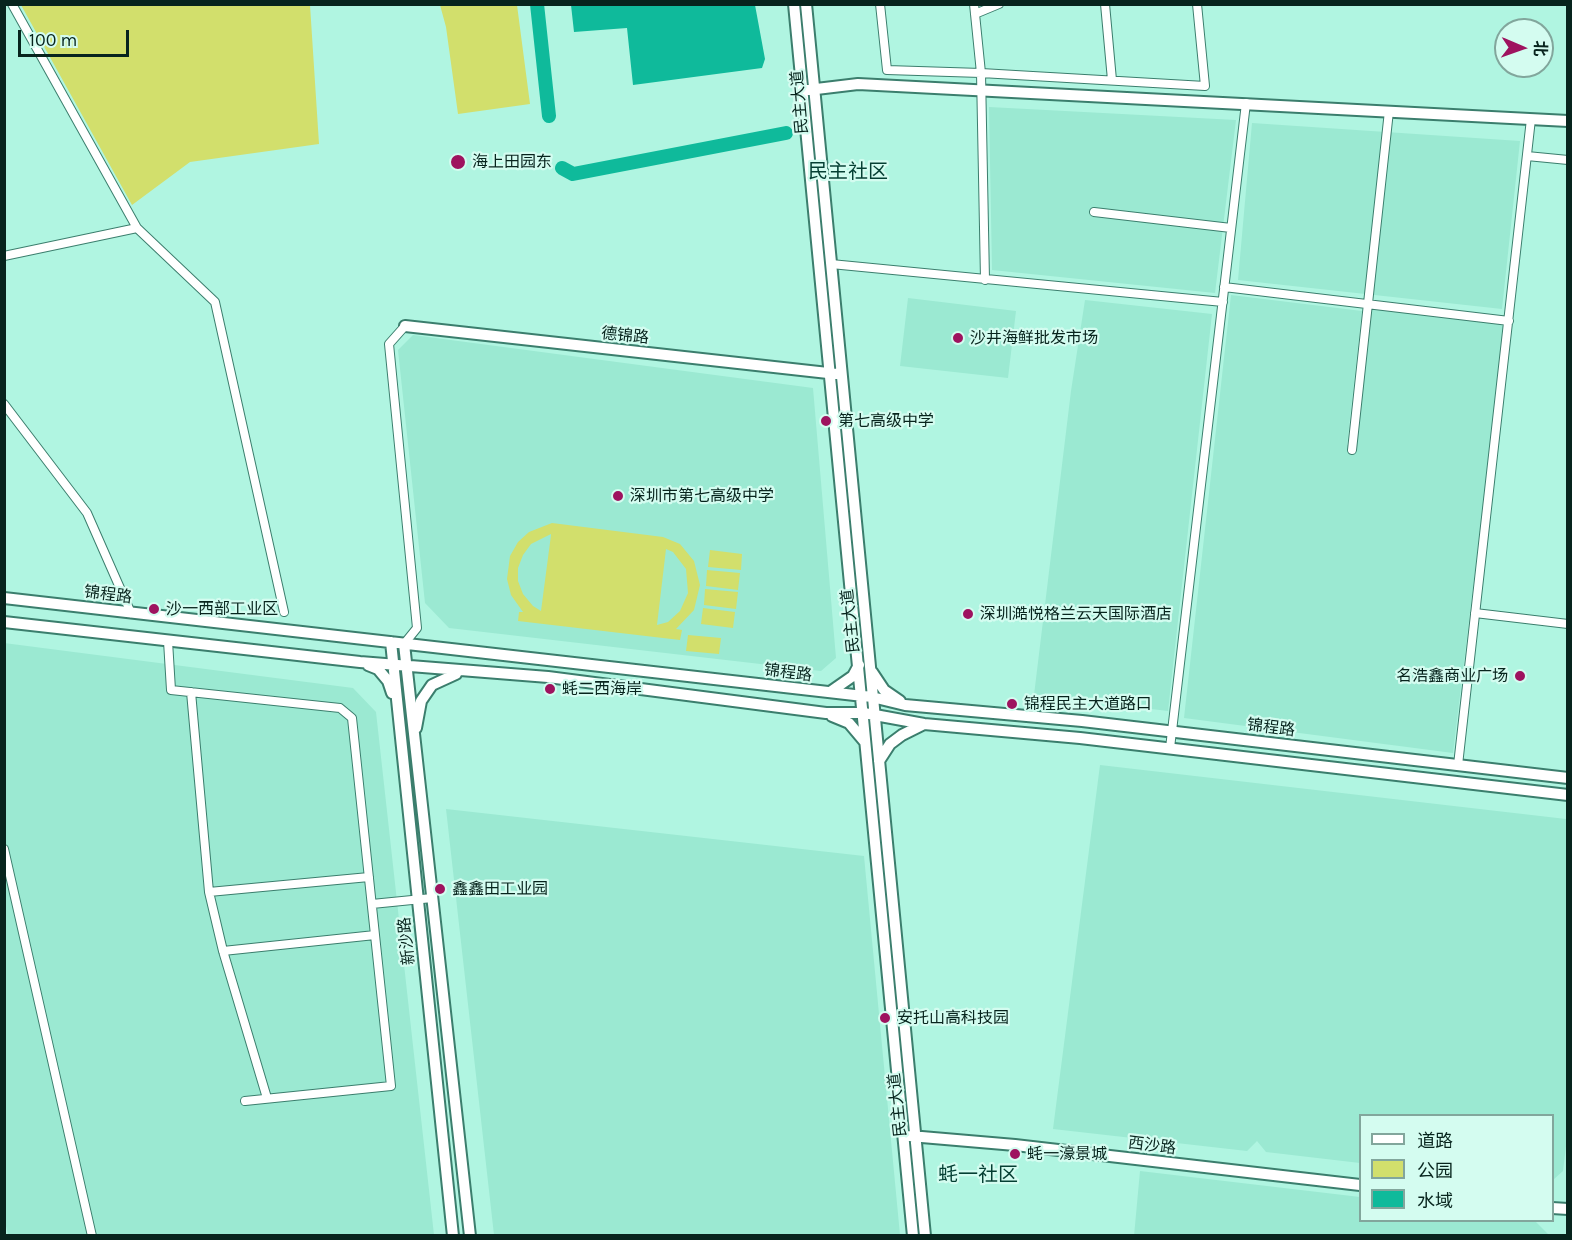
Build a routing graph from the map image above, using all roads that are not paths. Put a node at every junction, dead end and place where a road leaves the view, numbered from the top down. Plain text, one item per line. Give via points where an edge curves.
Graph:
1 (12, 4) edge
2 (794, 4) edge
3 (806, 4) edge
4 (880, 4) edge
5 (974, 4) edge
6 (999, 4) edge
7 (1105, 4) edge
8 (1197, 4) edge
9 (975, 14) junction
10 (981, 73) junction
11 (1112, 80) junction
12 (814, 89) junction
13 (802, 90) junction
14 (981, 90) junction
15 (1246, 103) junction
16 (1389, 111) junction
17 (1531, 119) junction
18 (1568, 121) edge
19 (1527, 156) junction
20 (1568, 160) edge
21 (1094, 212) dead end
22 (136, 228) junction
23 (1231, 228) junction
24 (4, 256) edge
25 (831, 264) junction
26 (985, 280) junction
27 (1224, 287) junction
28 (1223, 302) junction
29 (1369, 304) junction
30 (1509, 321) junction
31 (405, 327) joint
32 (830, 373) junction
33 (842, 374) junction
34 (4, 404) edge
35 (1352, 450) dead end
36 (4, 598) edge
37 (284, 612) dead end
38 (131, 613) junction
39 (1475, 613) junction
40 (4, 622) edge
41 (1568, 624) edge
42 (168, 641) junction
43 (391, 642) junction
44 (404, 644) junction
45 (363, 663) junction
46 (393, 664) junction
47 (859, 664) junction
48 (406, 665) junction
49 (871, 670) junction
50 (463, 672) junction
51 (191, 692) junction
52 (830, 692) junction
53 (867, 697) junction
54 (397, 704) junction
55 (905, 705) junction
56 (826, 713) junction
57 (869, 714) junction
58 (924, 724) junction
59 (1172, 732) junction
60 (414, 740) junction
61 (867, 745) junction
62 (1170, 748) junction
63 (879, 761) junction
64 (1458, 765) junction
65 (1568, 778) edge
66 (1568, 795) edge
67 (4, 849) edge
68 (369, 877) junction
69 (210, 892) junction
70 (432, 898) junction
71 (418, 899) junction
72 (372, 904) junction
73 (375, 935) junction
74 (223, 951) junction
75 (267, 1098) junction
76 (245, 1101) dead end
77 (904, 1136) junction
78 (916, 1137) junction
79 (1359, 1185) edge
80 (92, 1236) edge
81 (453, 1236) edge
82 (470, 1236) edge
83 (913, 1236) edge
84 (925, 1236) edge

1 - 22 street
2 - 13 main road, 民主大道
3 - 12 main road, 民主大道
4 - 10 street via 887,70
5 - 9 street
6 - 9 street
7 - 11 street
8 - 11 street via 1205,86
9 - 10 street
10 - 11 street
10 - 14 street
12 - 13 main road
12 - 14 main road via 858,84
12 - 25 main road, 民主大道
13 - 32 main road, 民主大道
14 - 15 main road
14 - 26 street
15 - 16 main road
15 - 23 street
16 - 17 main road
16 - 29 street
17 - 18 main road
17 - 19 street
19 - 20 street
19 - 30 street
21 - 23 street
22 - 24 street
22 - 37 street via 215,302
23 - 27 street
25 - 26 street
25 - 33 main road, 民主大道
26 - 28 street
27 - 28 street
27 - 29 street
28 - 59 street
29 - 30 street
29 - 35 street
30 - 39 street
31 - 32 main road, 德锦路
31 - 44 street via 389,345 417,628
32 - 33 main road, 德锦路
32 - 47 main road, 民主大道
33 - 49 main road, 民主大道
34 - 38 street via 87,513
36 - 38 main road, 锦程路
38 - 43 main road, 锦程路
39 - 41 street
39 - 64 street
40 - 42 main road, 锦程路
42 - 45 main road, 锦程路
42 - 51 street via 171,690
43 - 44 main road, 锦程路
43 - 46 main road, 新沙路
44 - 48 main road, 新沙路
44 - 52 main road, 锦程路
45 - 46 main road, 锦程路
45 - 54 main road via 378,669 388,681
46 - 48 main road, 锦程路
46 - 54 main road, 新沙路
47 - 52 main road via 853,676
47 - 53 main road, 民主大道
48 - 50 main road, 锦程路
48 - 60 main road, 新沙路
49 - 53 main road, 民主大道
49 - 55 main road via 884,690
50 - 56 main road, 锦程路 via 548,677
50 - 60 main road via 432,685 421,701
51 - 68 street via 340,708 352,718
51 - 69 street
52 - 53 main road, 锦程路
53 - 55 main road, 锦程路
53 - 57 main road, 民主大道
54 - 71 main road, 新沙路
55 - 59 main road, 锦程路
56 - 57 main road, 锦程路
56 - 61 main road via 849,723
57 - 58 main road, 锦程路
57 - 61 main road, 民主大道
57 - 63 main road, 民主大道
58 - 62 main road, 锦程路
58 - 63 main road via 896,740
59 - 62 street
59 - 64 main road, 锦程路
60 - 70 main road, 新沙路
61 - 77 main road, 民主大道
62 - 66 main road, 锦程路
63 - 78 main road, 民主大道
64 - 65 main road, 锦程路
67 - 80 street
68 - 69 street
68 - 72 street
69 - 74 street
70 - 71 street
70 - 82 main road, 新沙路
71 - 72 street
71 - 81 main road, 新沙路
72 - 73 street
73 - 74 street
73 - 75 street via 391,1086
74 - 75 street
75 - 76 street
77 - 78 main road, 西沙路
77 - 83 main road, 民主大道
78 - 79 main road, 西沙路
78 - 84 main road, 民主大道

